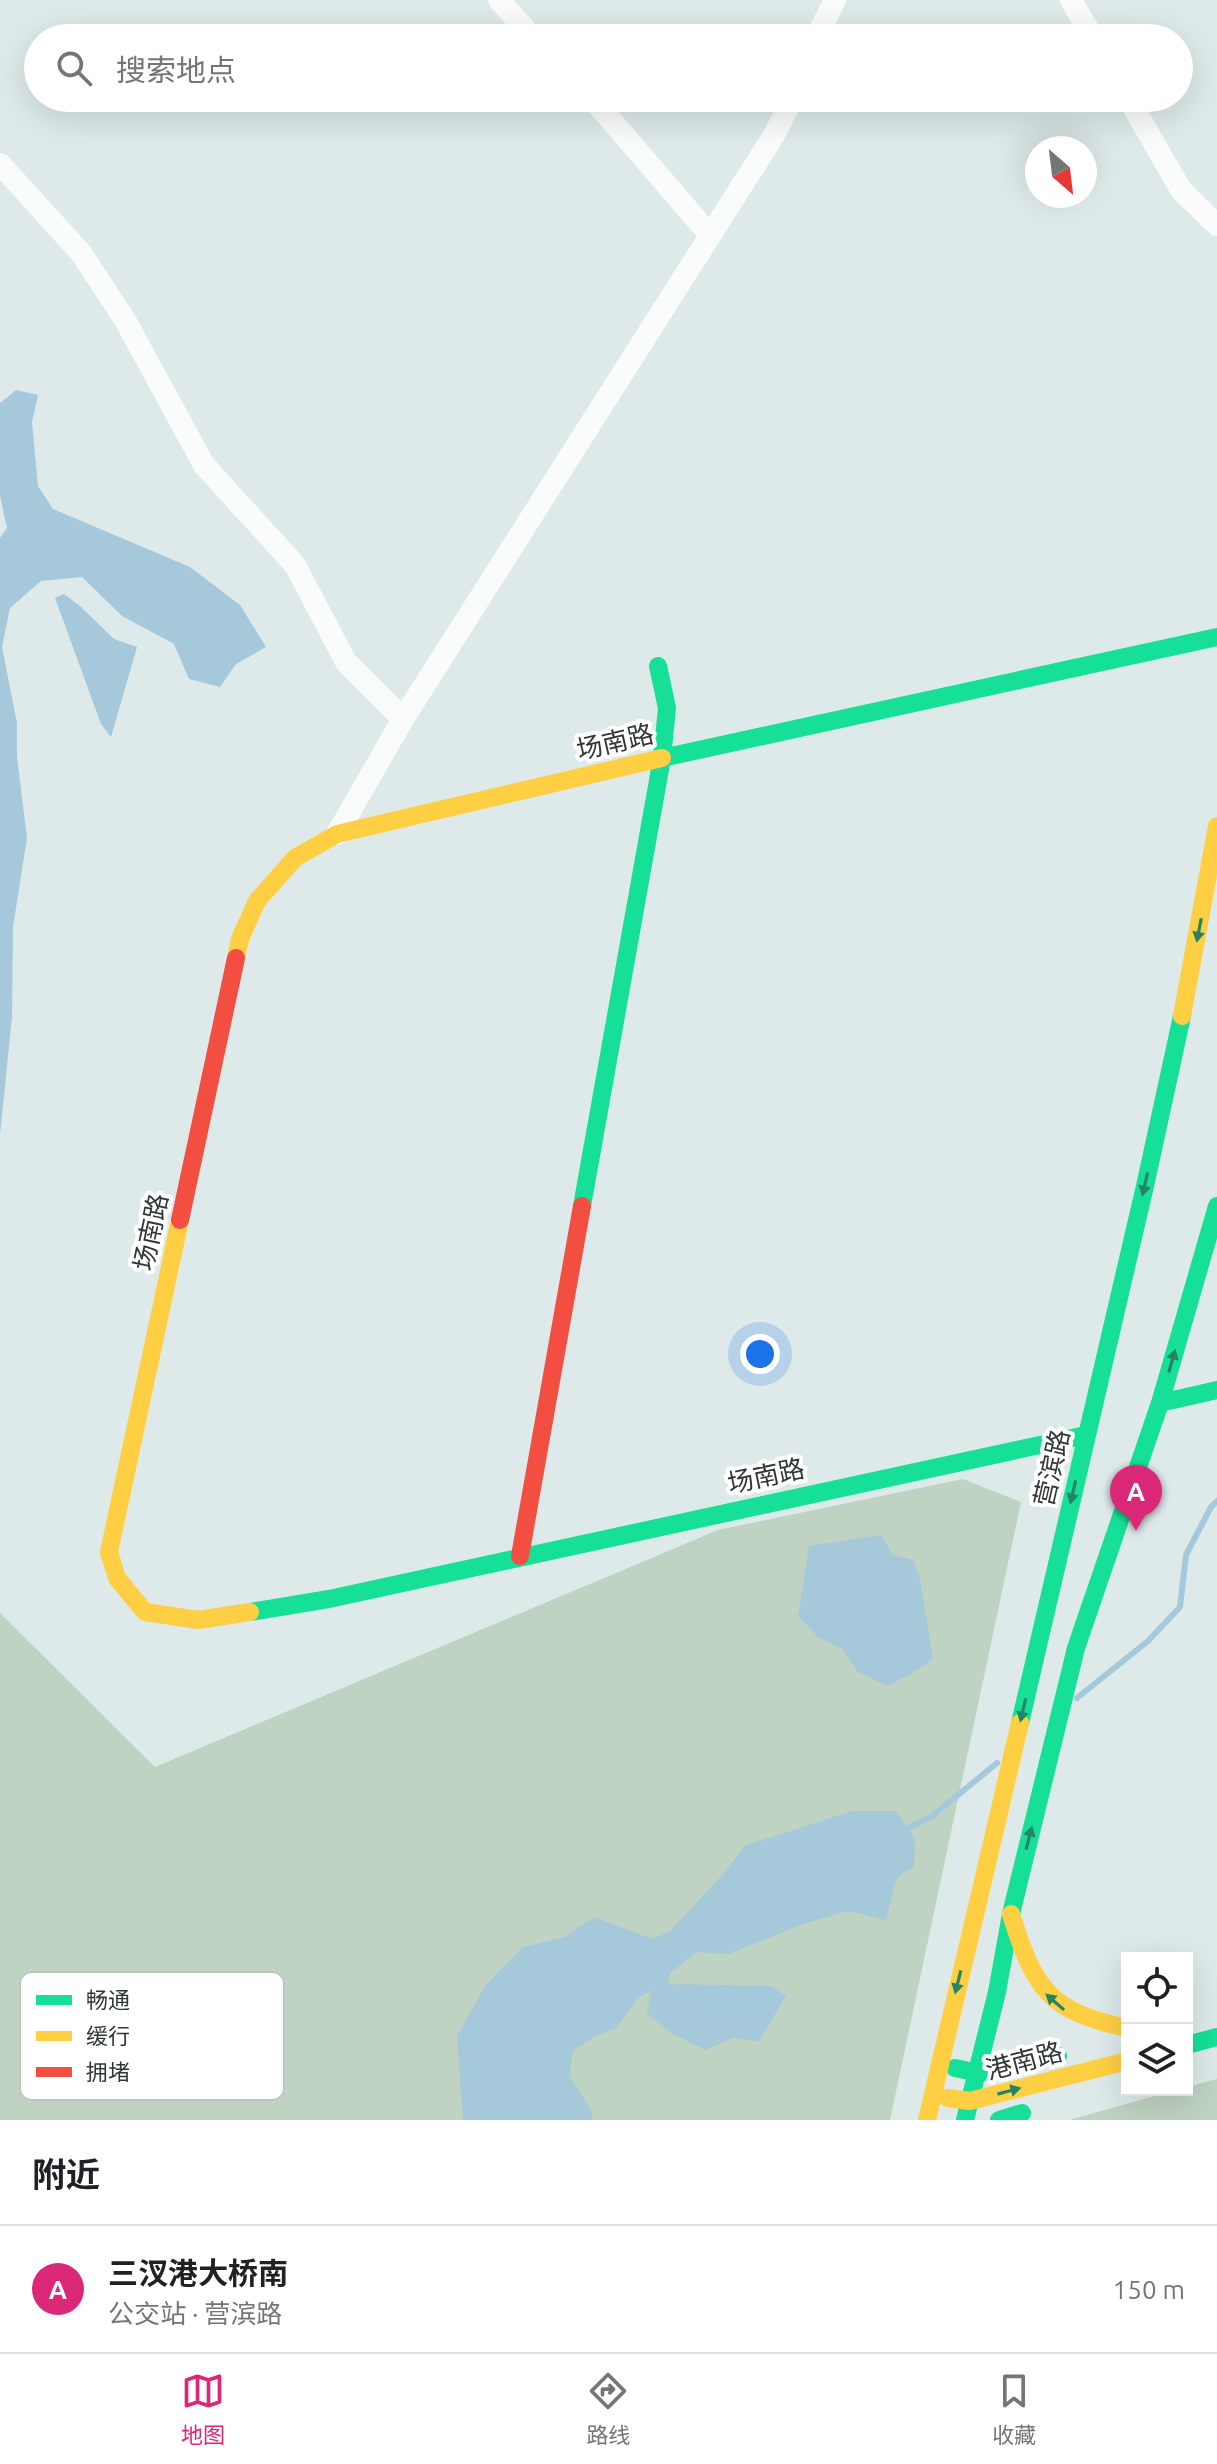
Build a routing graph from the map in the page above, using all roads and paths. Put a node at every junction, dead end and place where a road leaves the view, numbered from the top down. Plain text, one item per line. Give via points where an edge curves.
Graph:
1 (499, 0) edge
2 (835, 0) edge
3 (1071, 0) edge
4 (520, 24) edge
5 (822, 24) edge
6 (1085, 24) edge
7 (604, 112) edge
8 (786, 112) edge
9 (1136, 112) edge
10 (0, 164) edge
11 (1217, 225) edge
12 (709, 234) junction
13 (1217, 637) edge
14 (658, 666) dead end
15 (403, 719) junction
16 (662, 758) junction
17 (1217, 826) edge
18 (337, 834) junction
19 (1217, 1206) edge
20 (1217, 1390) edge
21 (1160, 1403) junction
22 (1086, 1435) junction
23 (520, 1556) junction
24 (1011, 1914) junction
25 (1121, 2027) edge
26 (1217, 2037) edge
27 (1193, 2043) edge
28 (1072, 2053) dead end
29 (1121, 2063) edge
30 (938, 2065) junction
31 (979, 2073) junction
32 (933, 2096) junction
33 (970, 2101) junction
34 (1022, 2113) dead end
35 (927, 2120) edge
36 (965, 2120) edge
37 (999, 2120) edge

1 - 4 street
2 - 5 street
3 - 6 street
7 - 12 street
8 - 12 street
9 - 11 street via 1181,190
10 - 15 street via 81,253 125,320 204,465 295,565 346,662
12 - 15 street
13 - 16 street, 场南路
14 - 16 street via 667,708
15 - 18 street
16 - 18 street, 场南路
16 - 23 street
17 -> 22 street, 营滨路
18 - 23 street, 场南路 via 295,858 257,901 240,939 109,1552 117,1578 145,1612 198,1620 329,1599
21 -> 19 street
20 - 21 street
24 -> 21 street via 1076,1648
22 - 23 street, 场南路
22 -> 30 street, 营滨路
25 -> 24 street via 1064,2010 1044,1991 1024,1959
24 - 31 street
26 - 27 street
28 - 31 street, 港南路
33 -> 29 street, 港南路
30 - 31 street, 港南路
30 - 32 street, 营滨路
31 - 33 street
32 - 33 street, 港南路
32 - 35 street, 营滨路
33 - 36 street
34 - 37 street

